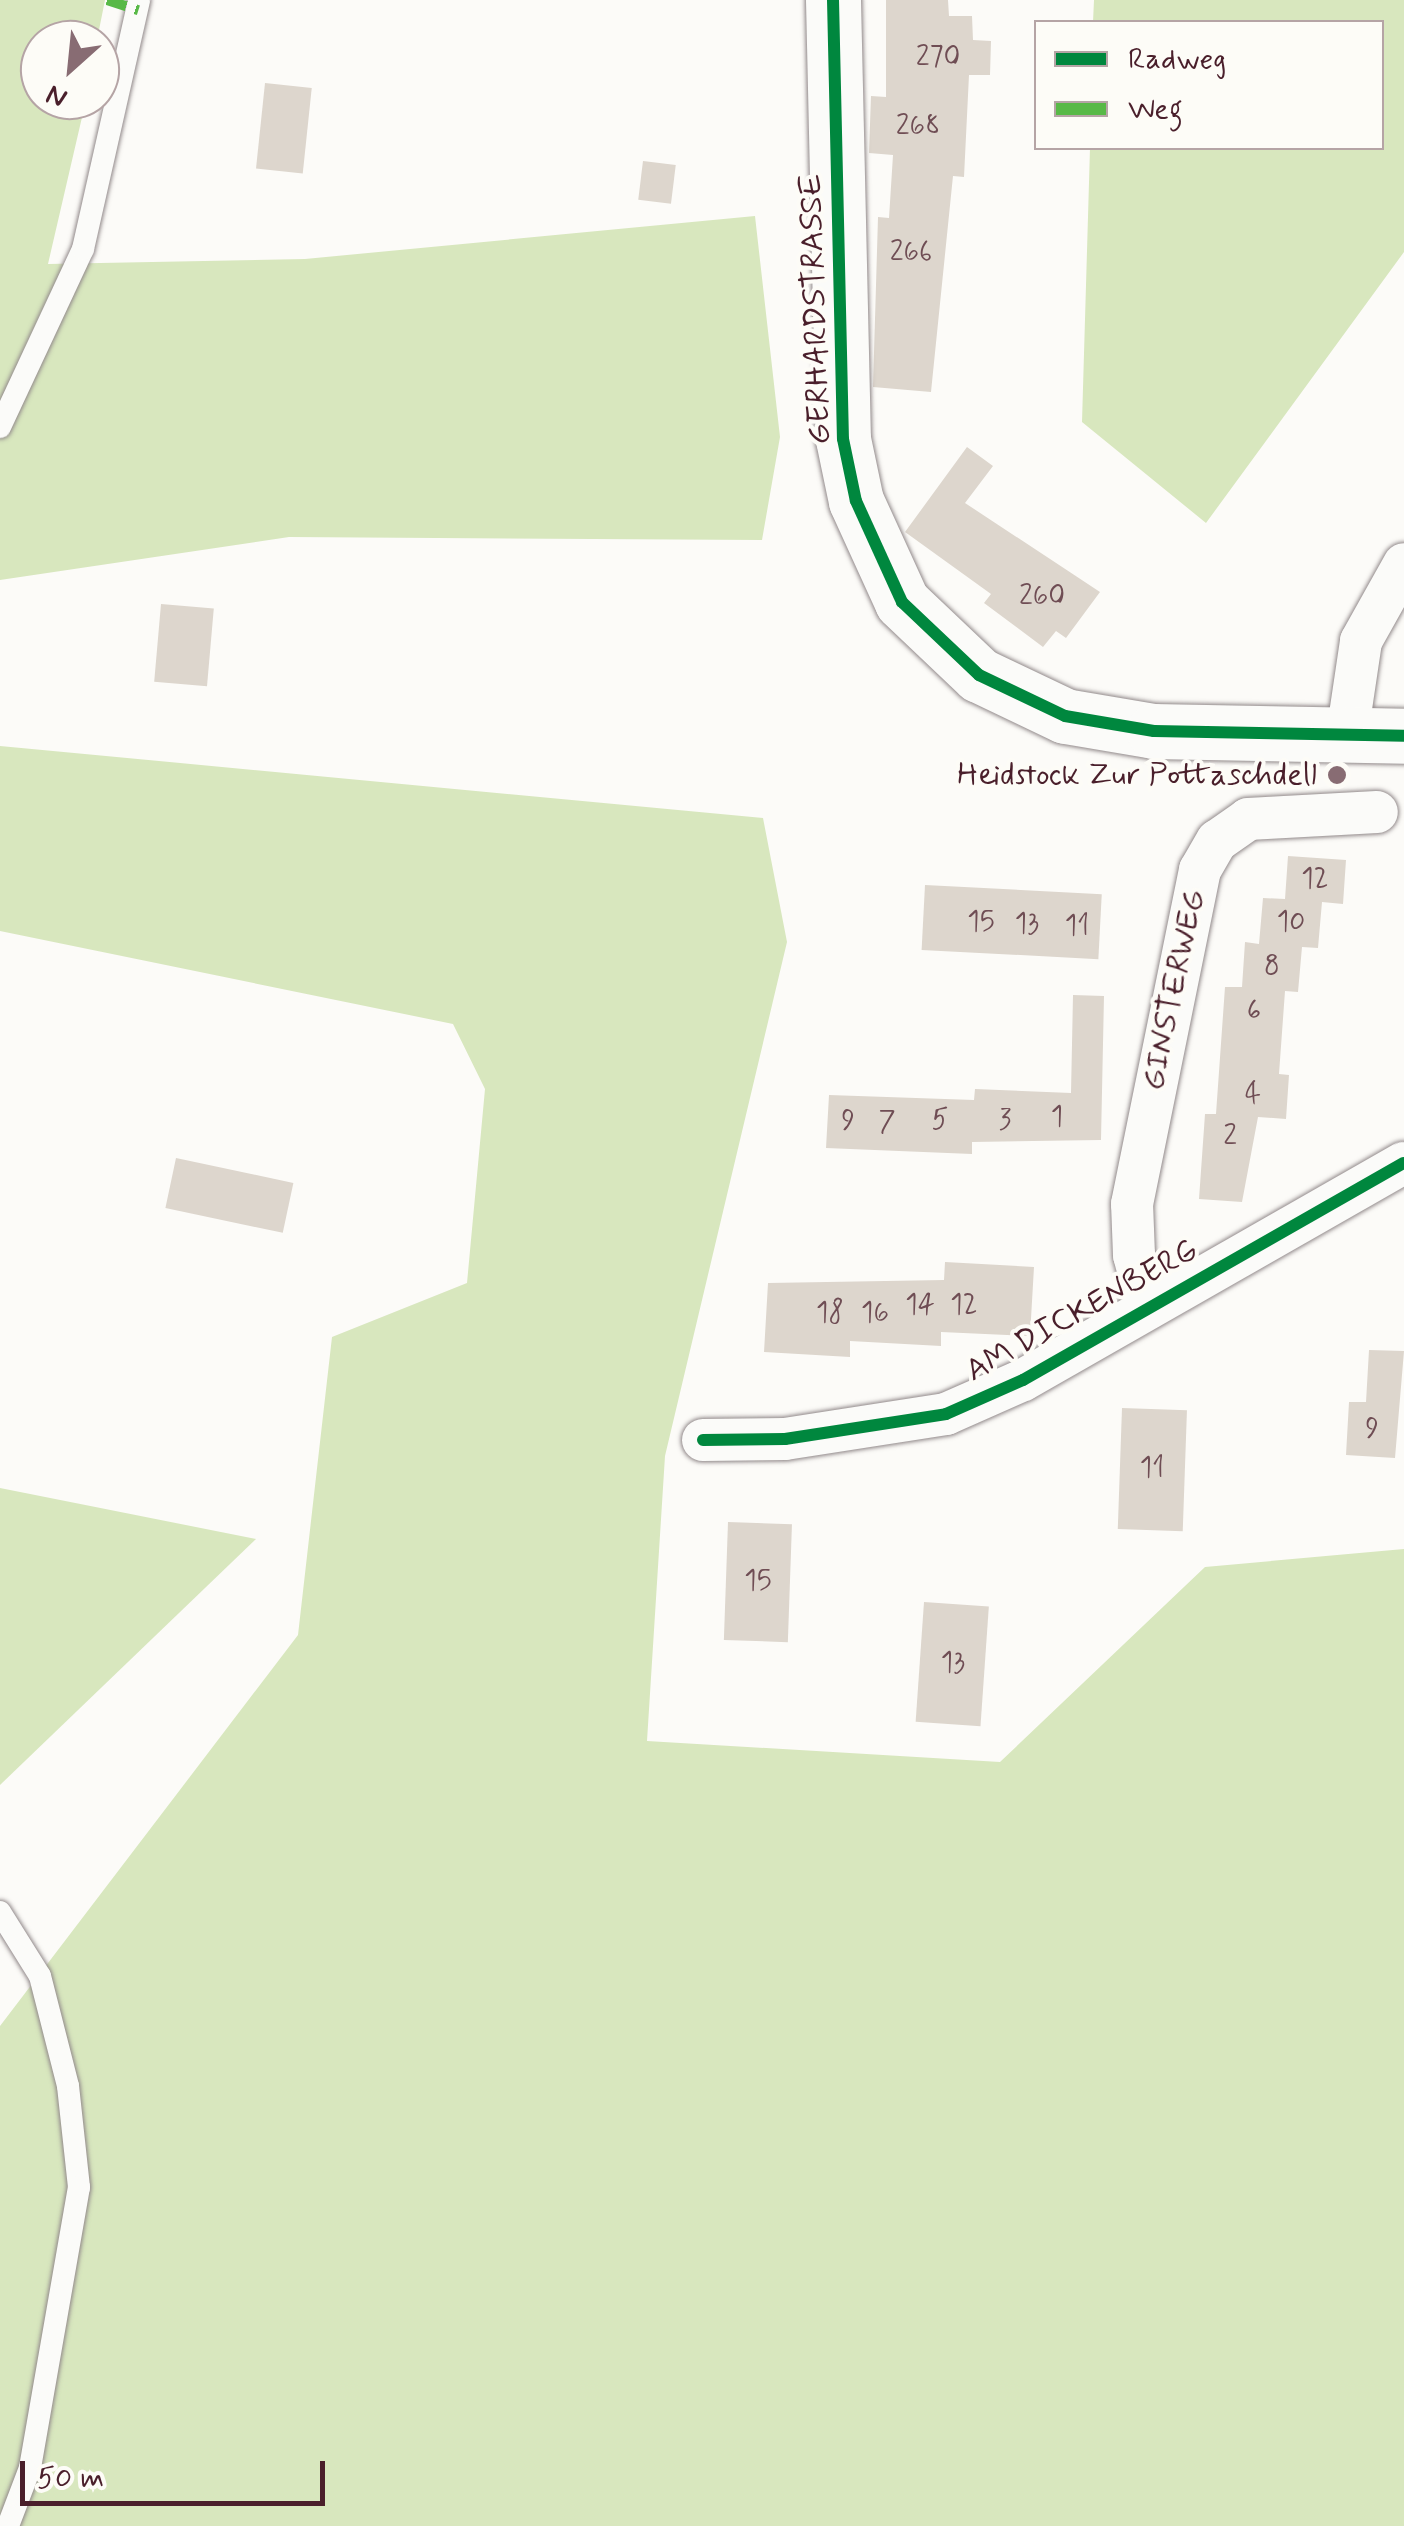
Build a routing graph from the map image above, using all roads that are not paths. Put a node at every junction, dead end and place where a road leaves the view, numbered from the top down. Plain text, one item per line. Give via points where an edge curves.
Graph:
1 (139, 0) edge
2 (833, 0) edge
3 (0, 427) edge
4 (1404, 564) edge
5 (1347, 735) junction
6 (1404, 736) edge
7 (1377, 812) dead end
8 (1404, 1163) edge
9 (1148, 1308) junction
10 (703, 1440) dead end
11 (0, 1912) edge
12 (8, 2526) edge

1 - 3 lane via 83,249
2 - 5 street, GERHARDSTRASSE via 843,439 856,501 902,602 979,676 1065,716 1154,731
4 - 5 street via 1361,641
5 - 6 street, GERHARDSTRASSE
7 - 9 street, GINSTERWEG via 1248,820 1218,840 1200,870 1187,902 1132,1204 1134,1255
8 - 9 street, AM DICKENBERG
9 - 10 street, AM DICKENBERG via 946,1414 785,1439
11 - 12 lane via 40,1976 68,2086 78,2187 30,2468

